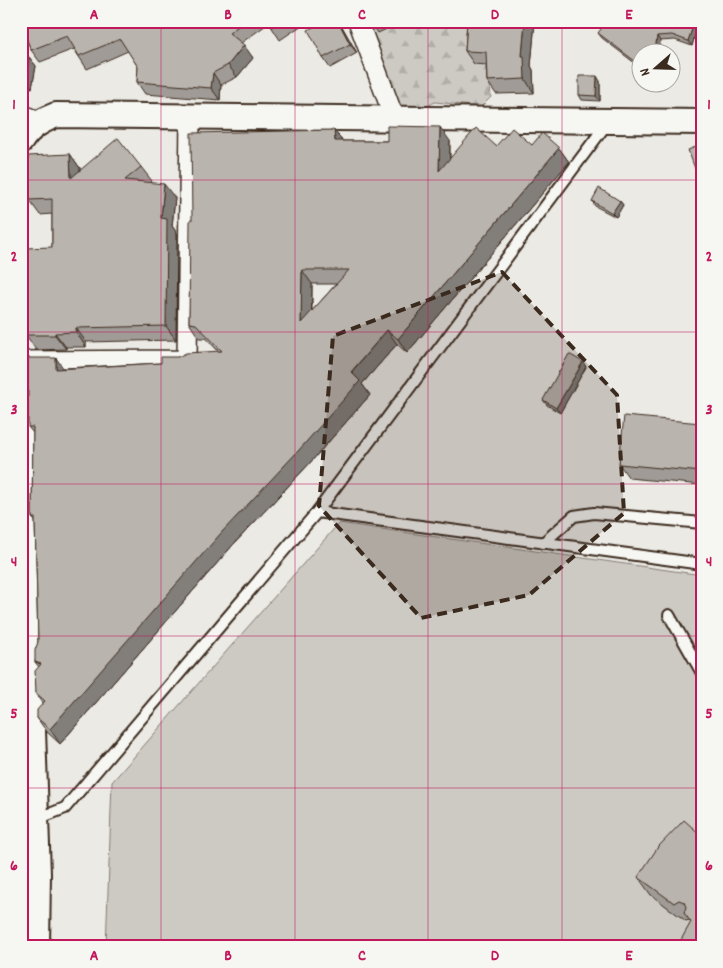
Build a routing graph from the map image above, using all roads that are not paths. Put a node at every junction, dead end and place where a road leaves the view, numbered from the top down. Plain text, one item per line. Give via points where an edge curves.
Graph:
1 (358, 21) edge
2 (190, 117) junction
3 (30, 118) edge
4 (395, 120) junction
5 (608, 121) junction
6 (702, 122) edge
7 (21, 141) edge
8 (21, 360) edge
9 (21, 386) edge
10 (317, 512) junction
11 (702, 523) edge
12 (543, 543) junction
13 (702, 564) edge
14 (669, 615) dead end
15 (702, 673) edge
16 (36, 820) junction
17 (30, 881) edge
18 (37, 947) edge

1 - 4 street
2 - 3 street via 56,115
2 - 4 street
2 - 8 street via 187,360
3 - 7 street
4 - 5 street
5 - 6 street
5 - 10 lane
9 - 16 street
10 - 12 lane
10 - 16 lane via 65,808
11 - 12 lane via 594,513 574,516
12 - 13 lane
14 - 15 lane
16 - 17 street
17 - 18 street

